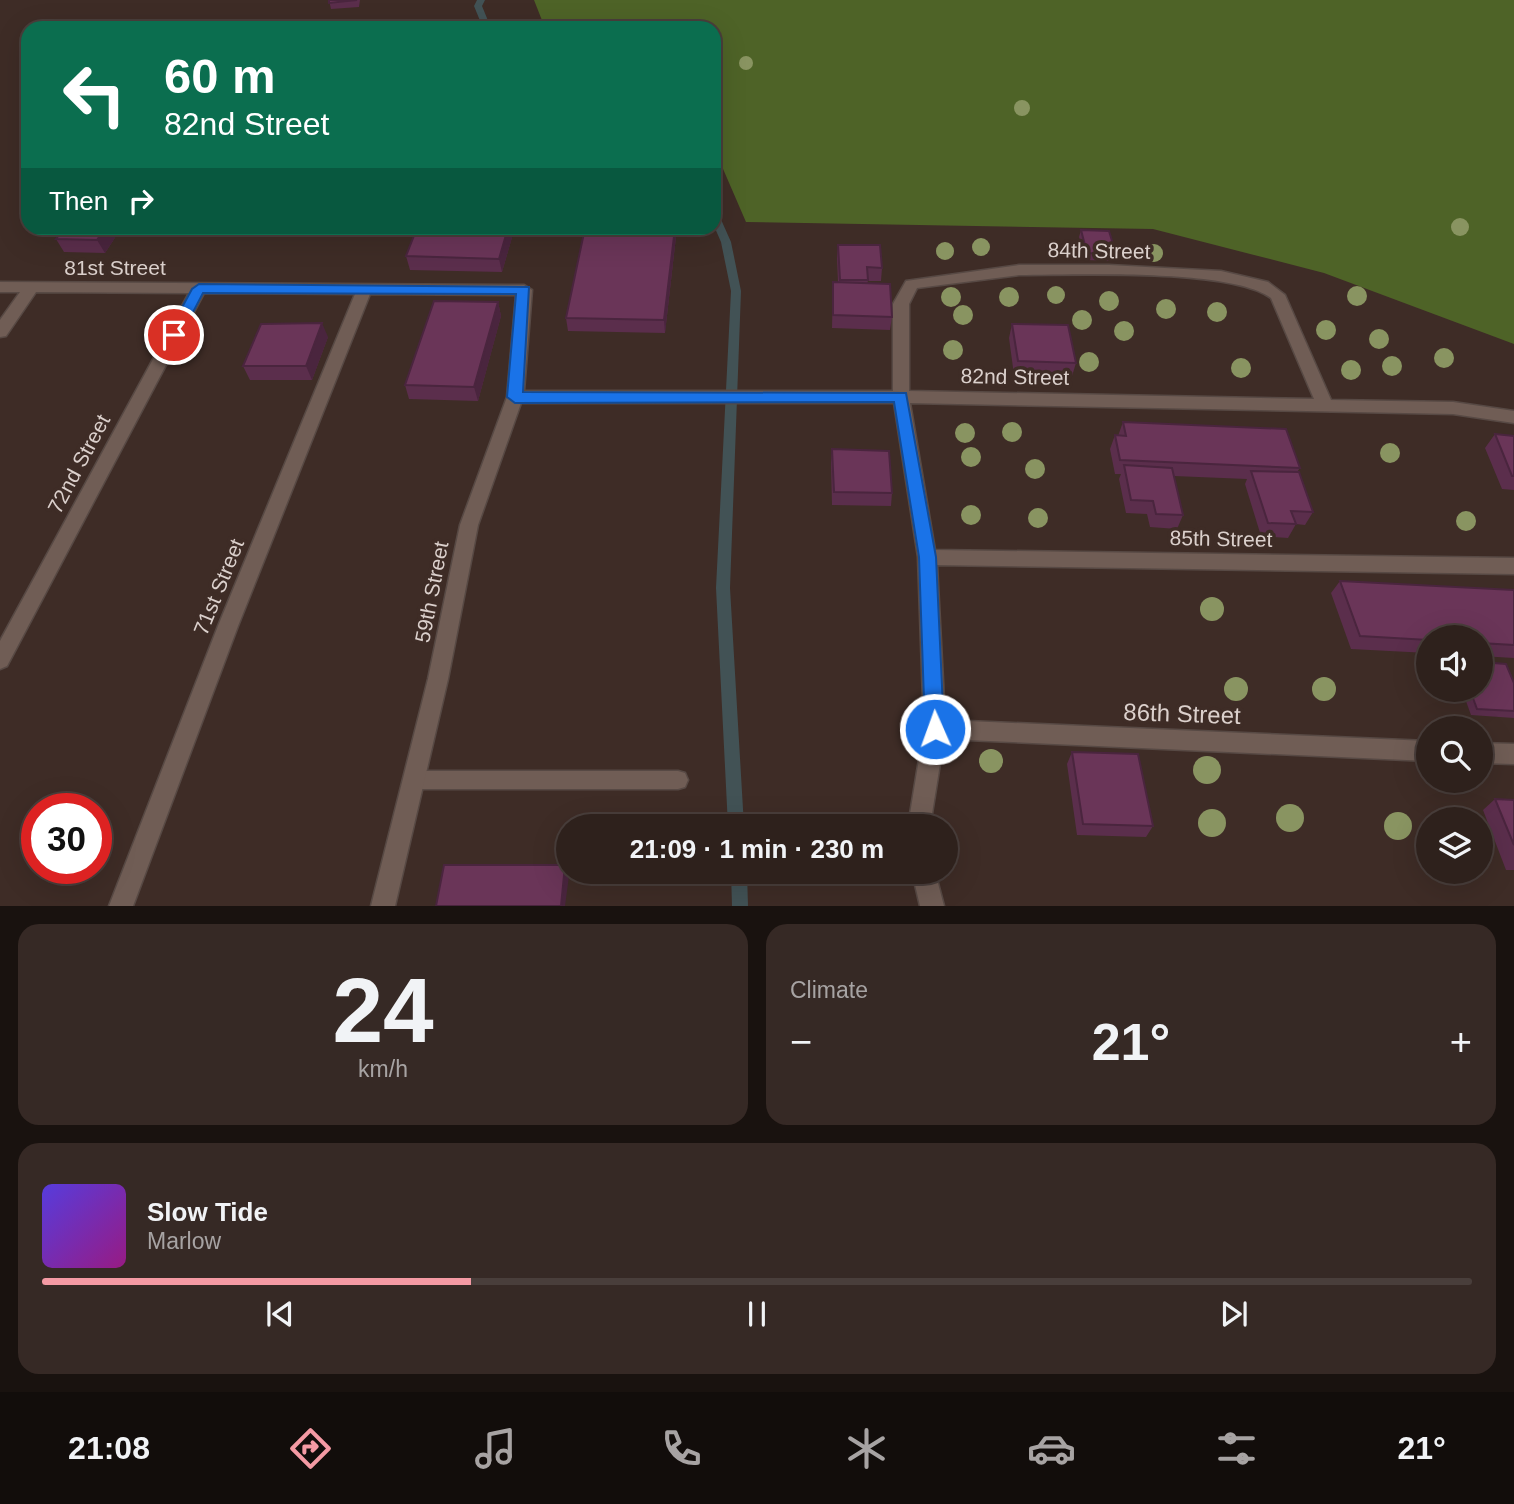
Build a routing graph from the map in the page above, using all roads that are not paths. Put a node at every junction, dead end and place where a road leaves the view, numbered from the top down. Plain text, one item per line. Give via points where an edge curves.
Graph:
1 (0, 287) edge
2 (365, 287) junction
3 (30, 289) junction
4 (199, 289) junction
5 (524, 290) joint
6 (0, 332) edge
7 (515, 397) junction
8 (901, 397) junction
9 (1325, 406) junction
10 (1514, 417) edge
11 (927, 557) junction
12 (1514, 566) edge
13 (0, 660) edge
14 (935, 729) junction
15 (1416, 750) edge
16 (1493, 753) edge
17 (1514, 754) edge
18 (415, 780) junction
19 (678, 780) dead end
20 (921, 814) edge
21 (927, 884) edge
22 (121, 905) edge
23 (383, 905) edge
24 (932, 905) edge

1 - 3 street, 81st Street
2 - 4 street, 81st Street
2 - 5 street, 81st Street
2 - 22 street, 71st Street
3 - 4 street, 81st Street
3 - 6 street
4 - 13 street, 72nd Street
5 - 7 street, 59th Street
7 - 8 street, 82nd Street
7 - 18 street, 59th Street via 469,526
8 - 9 street, 82nd Street
8 - 9 street, 84th Street via 901,304 911,284 1020,270 1109,270 1221,276 1263,285 1277,295
8 - 11 street
9 - 10 street, 82nd Street via 1453,408
11 - 12 street, 85th Street
11 - 14 street
14 - 15 street, 86th Street
14 - 20 street
16 - 17 street
18 - 19 lane
18 - 23 street, 59th Street
21 - 24 street

